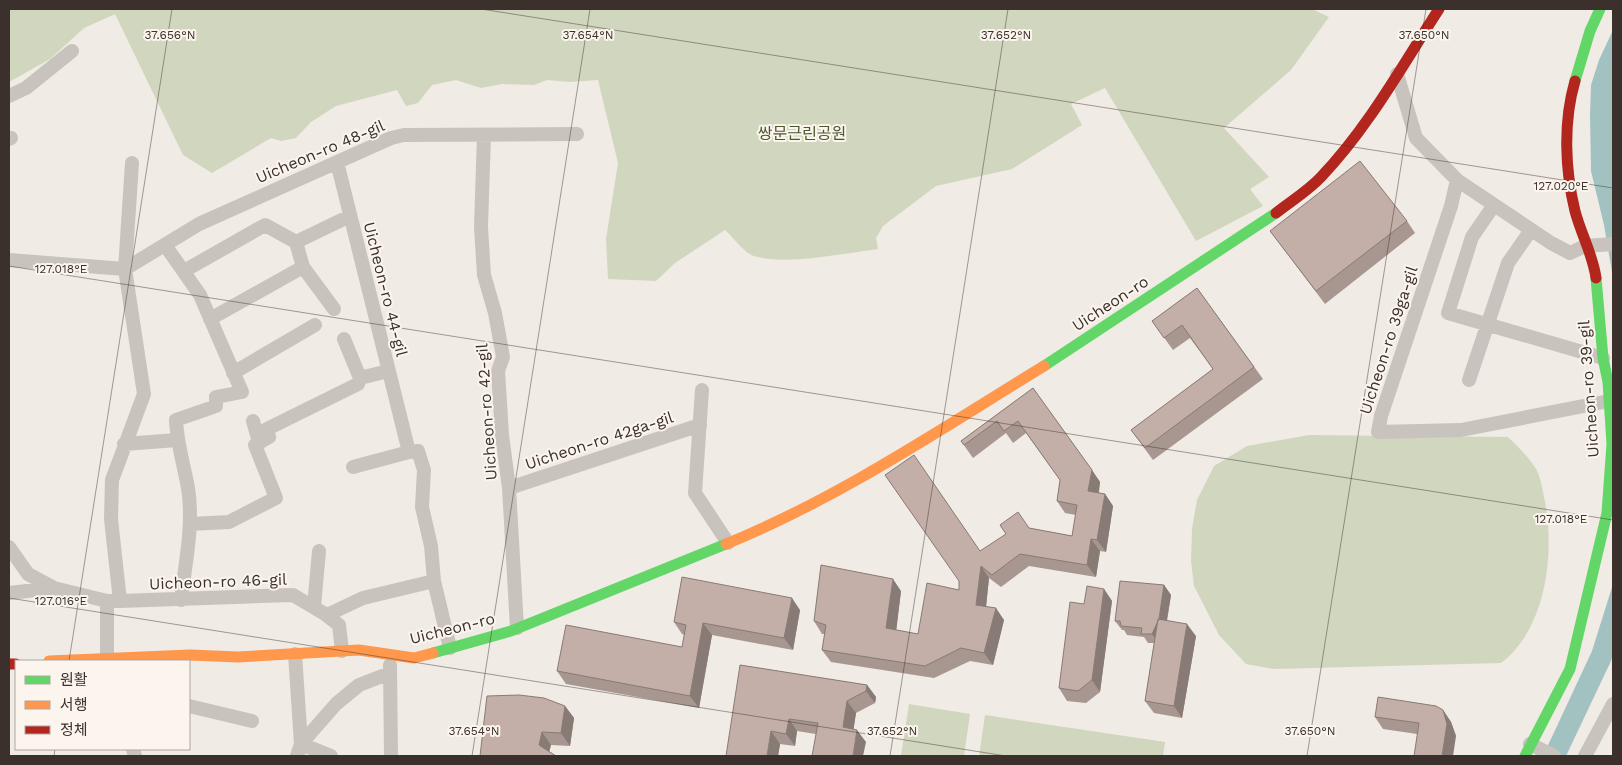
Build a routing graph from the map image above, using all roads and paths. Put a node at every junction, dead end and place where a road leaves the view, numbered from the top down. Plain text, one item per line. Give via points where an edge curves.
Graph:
1 (1439, 9) edge
2 (1600, 9) edge
3 (72, 51) dead end
4 (1397, 74) junction
5 (9, 96) edge
6 (578, 134) dead end
7 (484, 135) junction
8 (337, 162) junction
9 (132, 163) dead end
10 (1457, 180) junction
11 (1494, 205) junction
12 (350, 216) junction
13 (1531, 230) junction
14 (296, 242) junction
15 (1613, 244) edge
16 (165, 245) junction
17 (1585, 246) junction
18 (9, 260) edge
19 (303, 267) junction
20 (125, 269) junction
21 (184, 271) junction
22 (334, 309) dead end
23 (210, 319) junction
24 (315, 325) dead end
25 (1489, 325) junction
26 (344, 339) dead end
27 (1602, 358) junction
28 (388, 370) junction
29 (233, 373) junction
30 (360, 378) junction
31 (1469, 380) dead end
32 (702, 390) dead end
33 (1609, 401) junction
34 (253, 421) dead end
35 (700, 425) junction
36 (177, 440) junction
37 (259, 442) junction
38 (124, 444) junction
39 (409, 452) junction
40 (354, 467) dead end
41 (509, 488) junction
42 (190, 524) junction
43 (728, 543) junction
44 (9, 547) edge
45 (319, 551) dead end
46 (434, 581) junction
47 (54, 588) junction
48 (9, 593) edge
49 (181, 600) junction
50 (114, 601) junction
51 (314, 607) junction
52 (327, 615) junction
53 (516, 628) junction
54 (450, 648) junction
55 (342, 651) junction
56 (295, 654) junction
57 (390, 655) junction
58 (107, 660) edge
59 (390, 673) junction
60 (1613, 704) edge
61 (190, 706) edge
62 (252, 721) dead end
63 (299, 750) edge
64 (1528, 750) edge
65 (331, 756) edge
66 (391, 756) edge
67 (1554, 756) edge
68 (1585, 756) edge

1 - 4 street, Uicheon-ro
2 - 17 street, Uicheon-ro 39-gil via 1590,31 1570,99 1567,156 1575,211
3 - 5 street via 26,88
4 - 10 street via 1416,138
4 - 43 street, Uicheon-ro via 1368,119 1332,165 1266,222 1072,349 888,461 778,523
6 - 7 street, Uicheon-ro 48-gil
7 - 8 street, Uicheon-ro 48-gil via 404,135
7 - 41 street, Uicheon-ro 42-gil via 481,227 484,275 503,357 498,371
8 - 12 street, Uicheon-ro 44-gil
8 - 16 street, Uicheon-ro 48-gil via 199,224
9 - 20 street
10 - 11 street
10 - 33 street, Uicheon-ro 39ga-gil via 1378,432 1460,430
11 - 13 street
11 - 25 street via 1472,237 1448,313
12 - 14 street, Uicheon-ro 44-gil
12 - 28 street, Uicheon-ro 44-gil
13 - 17 street via 1570,253
13 - 25 street via 1508,263
14 - 19 street
14 - 21 street via 265,225
15 - 17 street
16 - 20 street, Uicheon-ro 48-gil
16 - 21 street
17 - 27 street, Uicheon-ro 39-gil via 1595,272
18 - 20 street
19 - 22 street
19 - 23 street
20 - 38 street via 144,394
21 - 23 street via 200,295
23 - 29 street
24 - 29 street
25 - 27 street
25 - 31 street
26 - 30 street
27 - 33 street, Uicheon-ro 39-gil
28 - 30 street, Uicheon-ro 44-gil
28 - 39 street, Uicheon-ro 44-gil
29 - 36 street via 242,392 216,397 216,406 176,420
30 - 37 street, Uicheon-ro 44-gil via 358,384 267,429 270,437
32 - 35 street
33 - 64 street, Uicheon-ro 39-gil via 1612,444 1607,513 1570,669
34 - 37 street
35 - 41 street, Uicheon-ro 42ga-gil
35 - 43 street via 695,493
36 - 38 street
36 - 42 street via 188,489
37 - 42 street via 255,445 276,498 229,522
38 - 50 street via 112,480
39 - 40 street
39 - 46 street, Uicheon-ro 44-gil via 418,451 424,470 422,508 431,546
41 - 53 street, Uicheon-ro 42-gil
42 - 49 street
43 - 53 street, Uicheon-ro
44 - 47 street via 28,574
45 - 51 street
46 - 52 street via 363,598
46 - 54 street, Uicheon-ro 44-gil
47 - 48 street
47 - 50 street
49 - 50 street, Uicheon-ro 46-gil
49 - 51 street, Uicheon-ro 46-gil via 293,595
50 - 58 street
51 - 52 street, Uicheon-ro 46-gil
52 - 55 street, Uicheon-ro 46-gil via 339,625
53 - 54 street, Uicheon-ro
54 - 57 street, Uicheon-ro via 414,658
55 - 56 street, Uicheon-ro
55 - 57 street, Uicheon-ro
56 - 58 street, Uicheon-ro
56 - 63 street
57 - 59 street
59 - 63 street via 359,686 336,704
59 - 66 street
60 - 68 street
61 - 62 street
63 - 65 street
64 - 67 street

